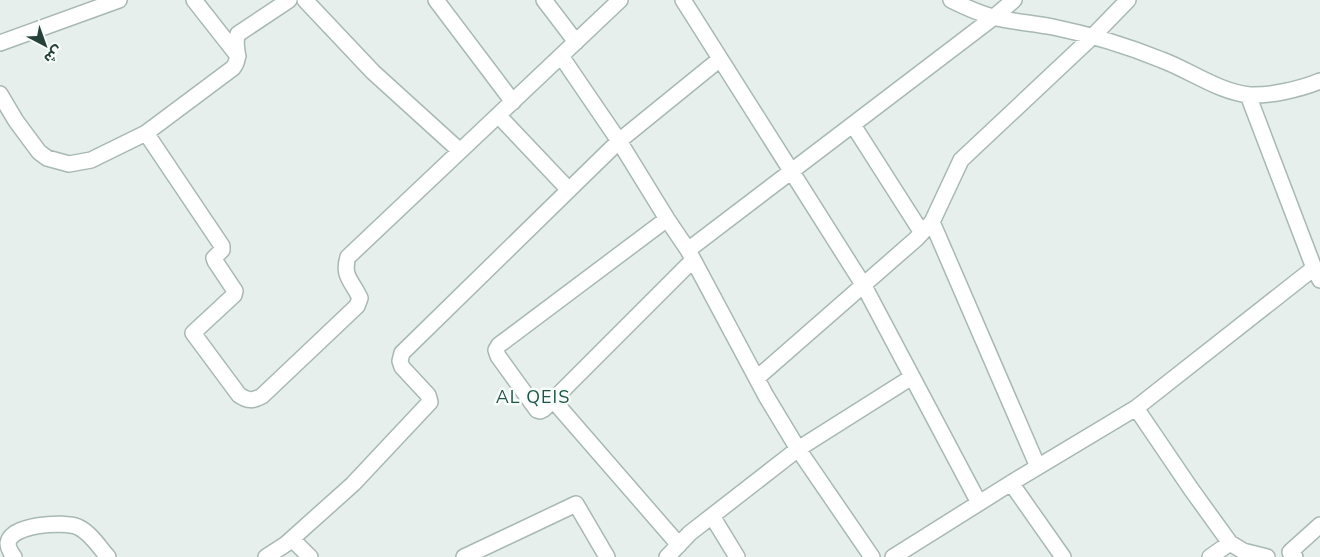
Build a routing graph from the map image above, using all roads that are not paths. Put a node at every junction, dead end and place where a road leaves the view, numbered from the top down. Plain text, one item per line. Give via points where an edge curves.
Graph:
1 (118, 0) edge
2 (194, 0) edge
3 (289, 0) edge
4 (305, 0) edge
5 (436, 0) edge
6 (544, 0) edge
7 (620, 0) edge
8 (683, 0) edge
9 (951, 0) edge
10 (1014, 0) edge
11 (1128, 0) edge
12 (994, 18) junction
13 (1092, 37) junction
14 (576, 42) junction
15 (0, 43) edge
16 (561, 56) junction
17 (238, 57) junction
18 (720, 59) junction
19 (1320, 81) edge
20 (0, 94) edge
21 (1248, 94) junction
22 (513, 102) junction
23 (498, 115) junction
24 (853, 125) junction
25 (146, 133) junction
26 (619, 141) junction
27 (460, 151) junction
28 (792, 171) junction
29 (569, 190) junction
30 (667, 219) junction
31 (927, 227) junction
32 (691, 255) junction
33 (1317, 274) edge
34 (864, 286) junction
35 (912, 376) junction
36 (757, 378) junction
37 (553, 400) junction
38 (1136, 408) junction
39 (798, 450) junction
40 (1038, 467) junction
41 (1011, 483) junction
42 (978, 504) junction
43 (712, 516) junction
44 (1320, 525) edge
45 (292, 538) junction
46 (1230, 543) junction
47 (679, 545) junction
48 (1292, 555) edge
49 (14, 557) edge
50 (108, 557) edge
51 (266, 557) edge
52 (310, 557) edge
53 (464, 557) edge
54 (607, 557) edge
55 (667, 557) edge
56 (737, 557) edge
57 (872, 557) edge
58 (893, 557) edge
59 (1063, 557) edge
60 (1210, 557) edge
61 (1267, 557) edge
62 (1272, 557) edge

1 - 15 street
2 - 17 street
3 - 17 street via 238,34
4 - 27 street via 373,72
5 - 22 street
6 - 14 street
7 - 14 street
8 - 18 street
9 - 12 street
10 - 12 street
11 - 13 street
12 - 13 street via 1055,27
12 - 24 street
13 - 21 street
13 - 31 street via 961,160
14 - 16 street
16 - 22 street
16 - 26 street
17 - 25 street via 233,68
18 - 26 street
18 - 28 street
19 - 21 street via 1266,95
20 - 25 street via 39,152 47,158 69,164 91,160
21 - 33 street
22 - 23 street
23 - 27 street
23 - 29 street
24 - 28 street
24 - 31 street
25 - 27 street via 222,246 214,258 235,291 193,333 239,395 254,400 358,306 360,298 346,274 348,257
26 - 29 street
26 - 30 street
28 - 32 street
28 - 34 street
29 - 45 street via 402,353 402,367 428,395 430,402 353,484
30 - 32 street
30 - 37 street via 499,344 498,356 538,410 542,411
31 - 34 street
31 - 40 street
32 - 36 street
32 - 37 street
33 - 38 street
34 - 35 street
34 - 36 street
35 - 39 street
35 - 42 street
36 - 39 street
37 - 47 street
38 - 40 street
38 - 46 street
39 - 43 street
39 - 57 street
40 - 41 street
41 - 42 street
41 - 59 street
42 - 58 street
43 - 47 street
43 - 56 street
44 - 48 street
45 - 51 street
45 - 52 street
46 - 60 street
46 - 61 street via 1243,551
47 - 55 street
48 - 62 street
49 - 50 street via 8,543 17,532 49,523 63,523 88,533
53 - 54 street via 576,504

